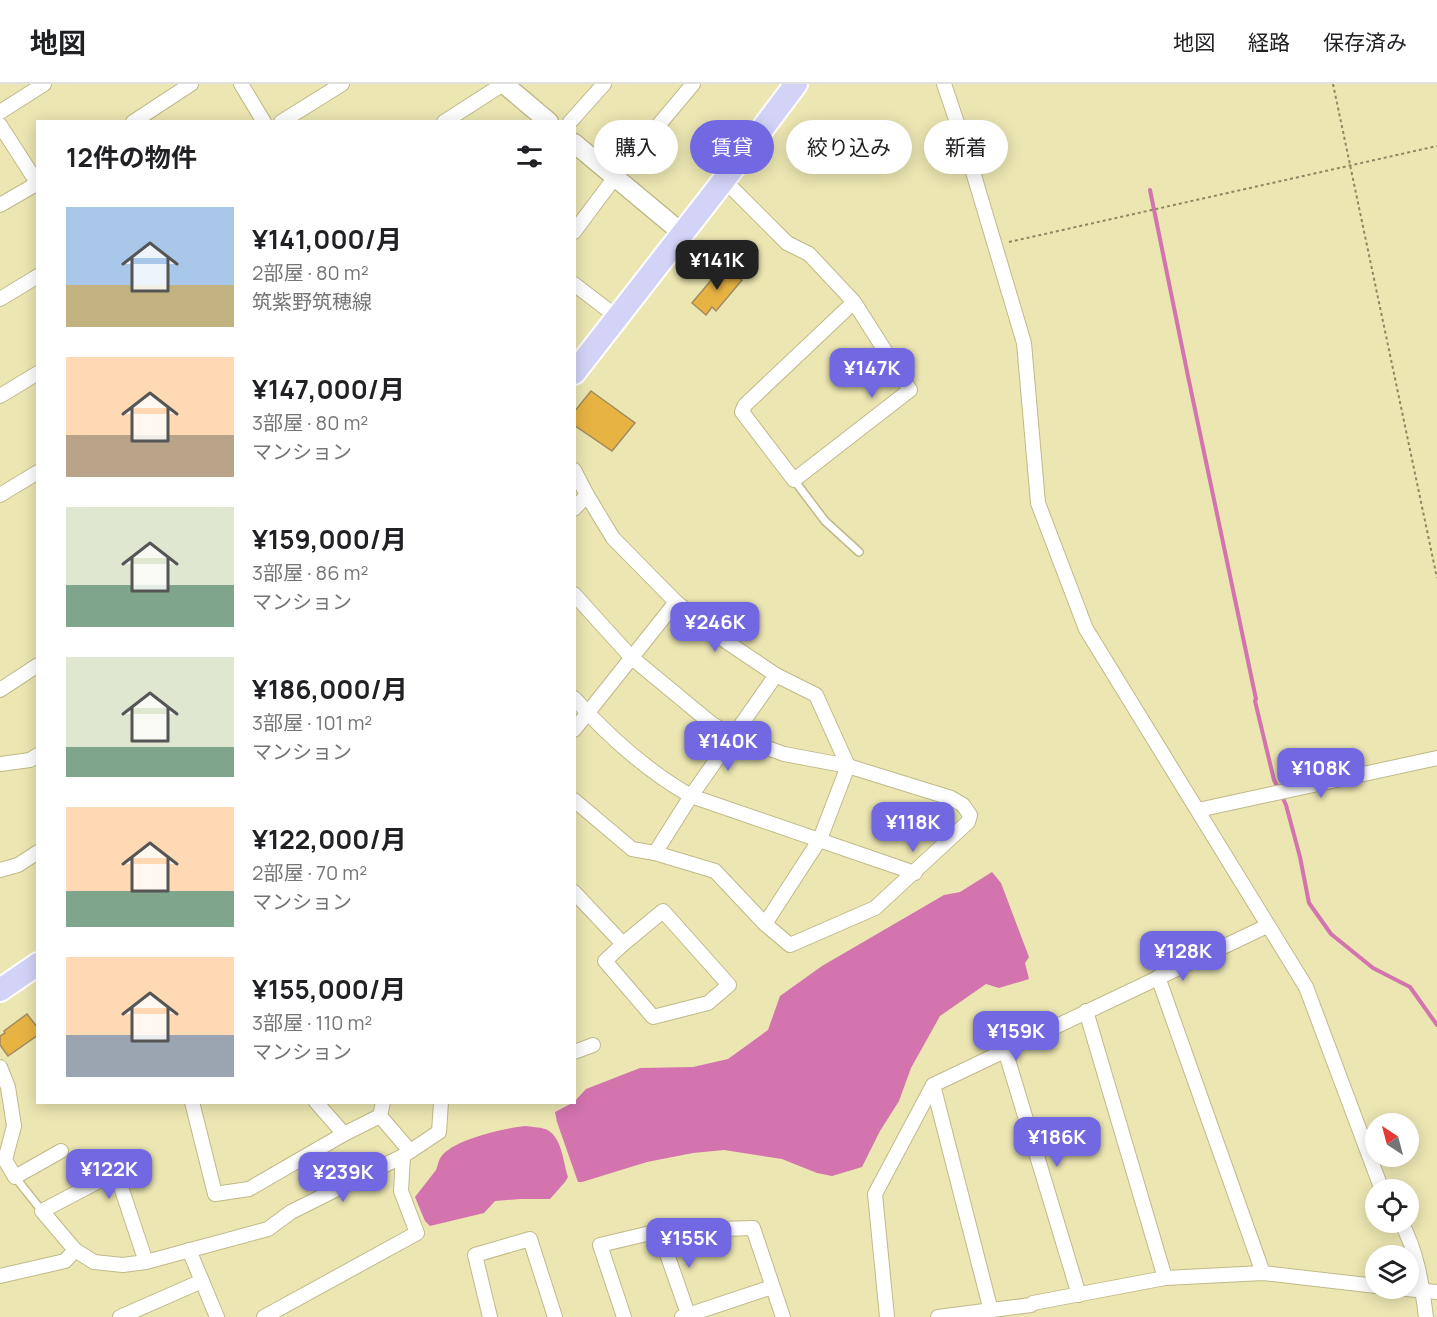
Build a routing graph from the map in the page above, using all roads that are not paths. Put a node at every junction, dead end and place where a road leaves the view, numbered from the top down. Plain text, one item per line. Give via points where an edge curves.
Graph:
1 (44, 84) edge
2 (191, 84) edge
3 (241, 84) edge
4 (342, 84) edge
5 (504, 84) edge
6 (604, 84) edge
7 (693, 84) edge
8 (944, 84) edge
9 (793, 85) edge
10 (0, 112) edge
11 (136, 120) edge
12 (263, 120) edge
13 (284, 120) edge
14 (447, 120) edge
15 (547, 120) edge
16 (572, 120) edge
17 (0, 125) edge
18 (576, 145) edge
19 (615, 177) junction
20 (724, 180) junction
21 (36, 181) edge
22 (36, 184) edge
23 (0, 205) edge
24 (576, 229) edge
25 (682, 233) junction
26 (36, 277) edge
27 (576, 286) edge
28 (0, 299) edge
29 (854, 302) junction
30 (618, 317) junction
31 (576, 370) edge
32 (36, 375) edge
33 (0, 396) edge
34 (36, 473) edge
35 (576, 474) edge
36 (794, 480) junction
37 (0, 495) edge
38 (586, 495) junction
39 (576, 507) edge
40 (859, 552) dead end
41 (576, 596) edge
42 (676, 602) junction
43 (631, 657) junction
44 (36, 666) edge
45 (776, 675) junction
46 (0, 690) edge
47 (576, 700) edge
48 (588, 714) junction
49 (576, 727) edge
50 (734, 736) junction
51 (36, 756) edge
52 (1437, 758) edge
53 (0, 764) edge
54 (848, 766) junction
55 (691, 796) junction
56 (576, 802) edge
57 (1198, 810) junction
58 (820, 839) junction
59 (36, 853) edge
60 (655, 853) junction
61 (0, 870) edge
62 (915, 873) junction
63 (576, 893) edge
64 (765, 924) junction
65 (1267, 926) junction
66 (623, 944) junction
67 (36, 965) edge
68 (1158, 977) junction
69 (0, 990) edge
70 (1086, 1011) junction
71 (593, 1045) dead end
72 (1005, 1050) junction
73 (576, 1051) edge
74 (0, 1067) edge
75 (933, 1085) junction
76 (192, 1104) edge
77 (318, 1104) edge
78 (441, 1104) edge
79 (382, 1109) edge
80 (344, 1134) junction
81 (61, 1151) dead end
82 (407, 1153) junction
83 (15, 1177) junction
84 (1378, 1179) edge
85 (42, 1210) junction
86 (659, 1231) junction
87 (1407, 1233) edge
88 (75, 1250) junction
89 (189, 1250) junction
90 (146, 1262) junction
91 (1263, 1273) junction
92 (0, 1276) edge
93 (1165, 1278) junction
94 (202, 1281) junction
95 (1365, 1285) edge
96 (772, 1287) junction
97 (1419, 1291) edge
98 (1422, 1291) junction
99 (1437, 1292) edge
100 (1079, 1294) junction
101 (991, 1311) junction
102 (686, 1316) edge
103 (120, 1317) edge
104 (217, 1317) edge
105 (264, 1317) edge
106 (490, 1317) edge
107 (555, 1317) edge
108 (624, 1317) edge
109 (783, 1317) edge
110 (887, 1317) edge
111 (939, 1317) edge
112 (1426, 1317) edge

1 - 10 street
2 - 11 street
3 - 12 street
4 - 13 street
5 - 14 street
5 - 15 street
6 - 16 street
7 - 19 street
8 - 57 street via 1024,342 1038,503 1086,629
9 - 20 main road
17 - 21 street
18 - 19 street
19 - 24 street
19 - 25 street
20 - 25 main road
20 - 29 street via 787,243 809,254
22 - 23 street
25 - 30 main road
26 - 28 street
27 - 30 street
29 - 36 street via 742,412
29 - 36 street via 910,390
30 - 31 main road
32 - 33 street
34 - 37 street
35 - 38 street
36 - 40 lane via 825,521
38 - 39 street
38 - 42 street via 613,538
41 - 43 street
42 - 43 street
42 - 45 street
43 - 48 street
43 - 50 street via 712,724
44 - 46 street
45 - 50 street
45 - 54 street via 816,695
47 - 48 street
48 - 49 street
48 - 55 street via 647,767
50 - 54 street via 784,754
50 - 55 street
51 - 53 street
52 - 57 street
54 - 58 street
54 - 62 street via 951,798 967,809 968,822
55 - 58 street
55 - 60 street
56 - 60 street via 632,849
57 - 65 street
58 - 62 street
58 - 64 street
59 - 61 street via 18,865
60 - 64 street via 715,871
62 - 64 street via 875,908 790,945
63 - 66 street
65 - 68 street
65 - 84 street via 1306,987
66 - 66 street via 605,961 653,1017 708,1003 729,985 663,911
67 - 69 main road
68 - 70 street
68 - 91 street
70 - 72 street
70 - 93 street
71 - 73 street
72 - 75 street
72 - 100 street
74 - 83 street via 8,1087 14,1126 5,1160
75 - 101 street
75 - 110 street via 875,1194
76 - 80 street via 215,1194 249,1189
77 - 80 street
78 - 82 street via 439,1132
79 - 80 street
79 - 82 street
81 - 83 street
82 - 89 street via 291,1212 268,1229
82 - 105 street via 400,1191 417,1233
83 - 85 lane
85 - 88 street
85 - 90 street via 116,1172
86 - 96 street via 753,1228
86 - 102 street
86 - 108 street via 600,1245
87 - 98 street
88 - 90 street via 94,1262
88 - 92 street via 65,1262
89 - 90 street
89 - 94 street
91 - 93 street
91 - 95 street
93 - 100 street
94 - 103 street
94 - 104 street
96 - 102 street
96 - 109 street
97 - 98 street
98 - 99 street
98 - 112 street
100 - 101 street
101 - 111 street
106 - 107 street via 475,1255 530,1239

